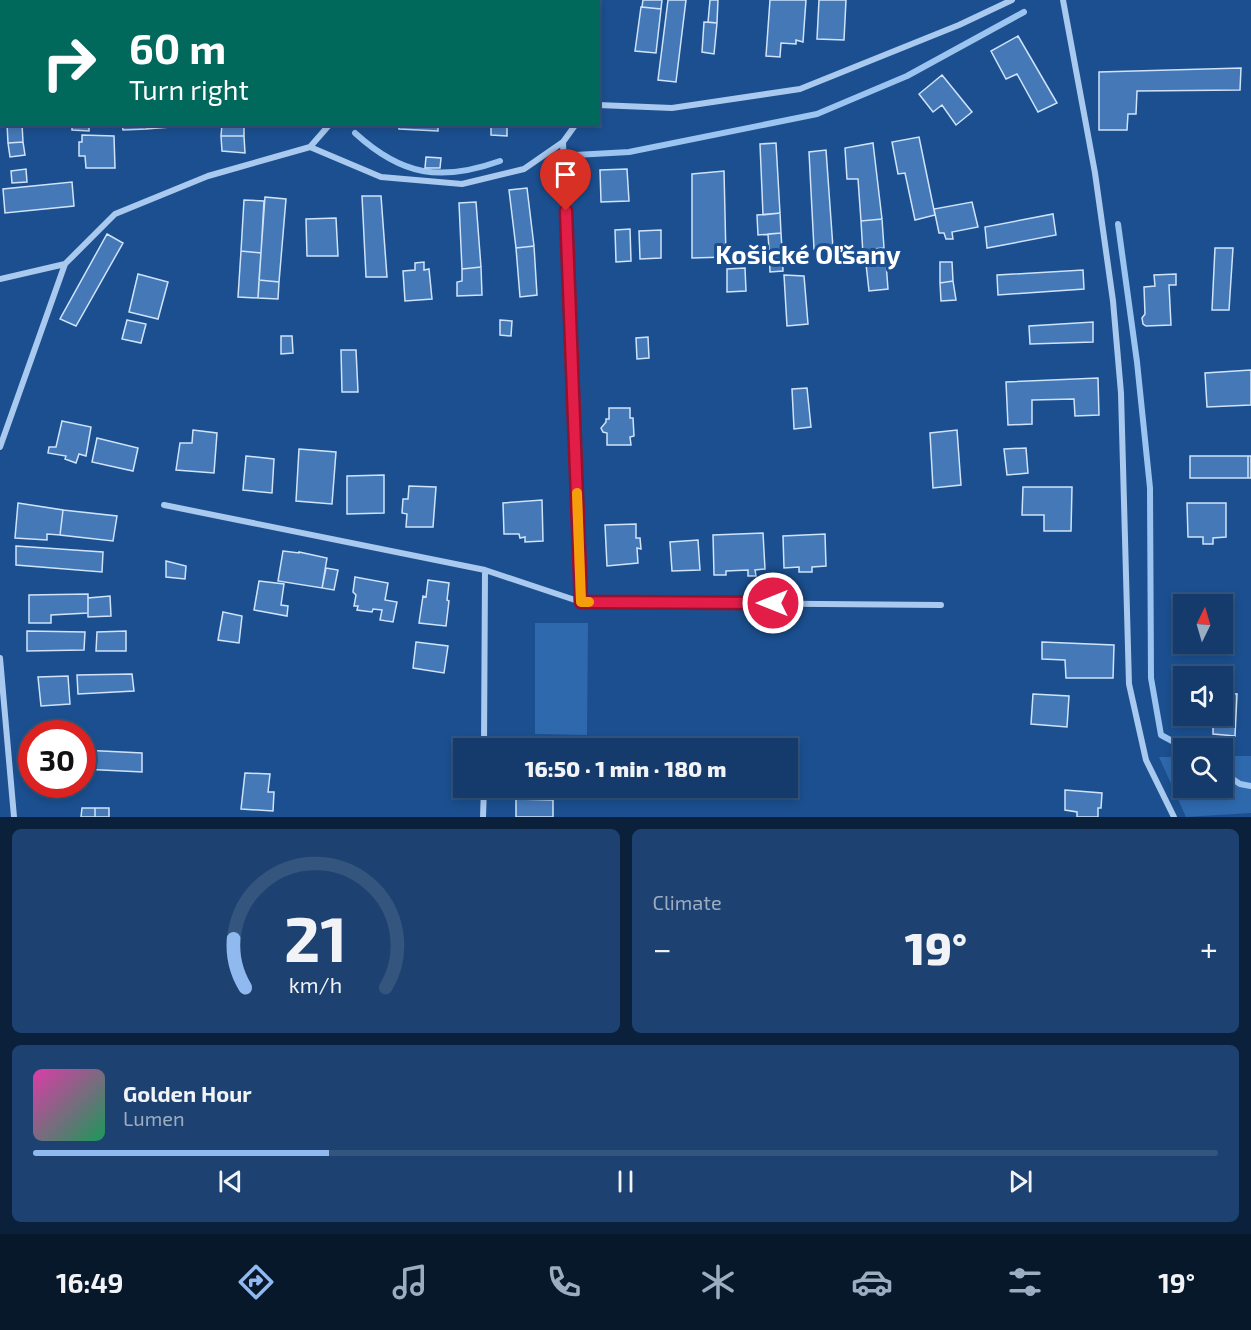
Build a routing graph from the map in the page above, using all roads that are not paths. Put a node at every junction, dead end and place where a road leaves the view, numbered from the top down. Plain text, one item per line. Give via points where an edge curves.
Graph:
1 (1012, 0) edge
2 (1063, 0) edge
3 (600, 105) edge
4 (575, 126) edge
5 (329, 127) edge
6 (563, 142) junction
7 (310, 147) junction
8 (65, 264) junction
9 (0, 279) edge
10 (0, 447) edge
11 (164, 505) dead end
12 (485, 570) junction
13 (581, 602) junction
14 (941, 605) dead end
15 (0, 658) edge
16 (484, 738) edge
17 (484, 798) edge
18 (14, 817) edge
19 (483, 817) edge
20 (1174, 817) edge

1 - 3 street via 800,88 672,108
2 - 20 street via 1095,173 1113,301 1121,393 1129,684 1146,760
4 - 6 street
5 - 7 street
6 - 7 street via 524,169 462,184 381,177
6 - 13 street
7 - 8 street via 208,176 115,214
8 - 9 street
8 - 10 street
11 - 12 street
12 - 13 street
12 - 16 street
13 - 14 street
15 - 18 street
17 - 19 street

